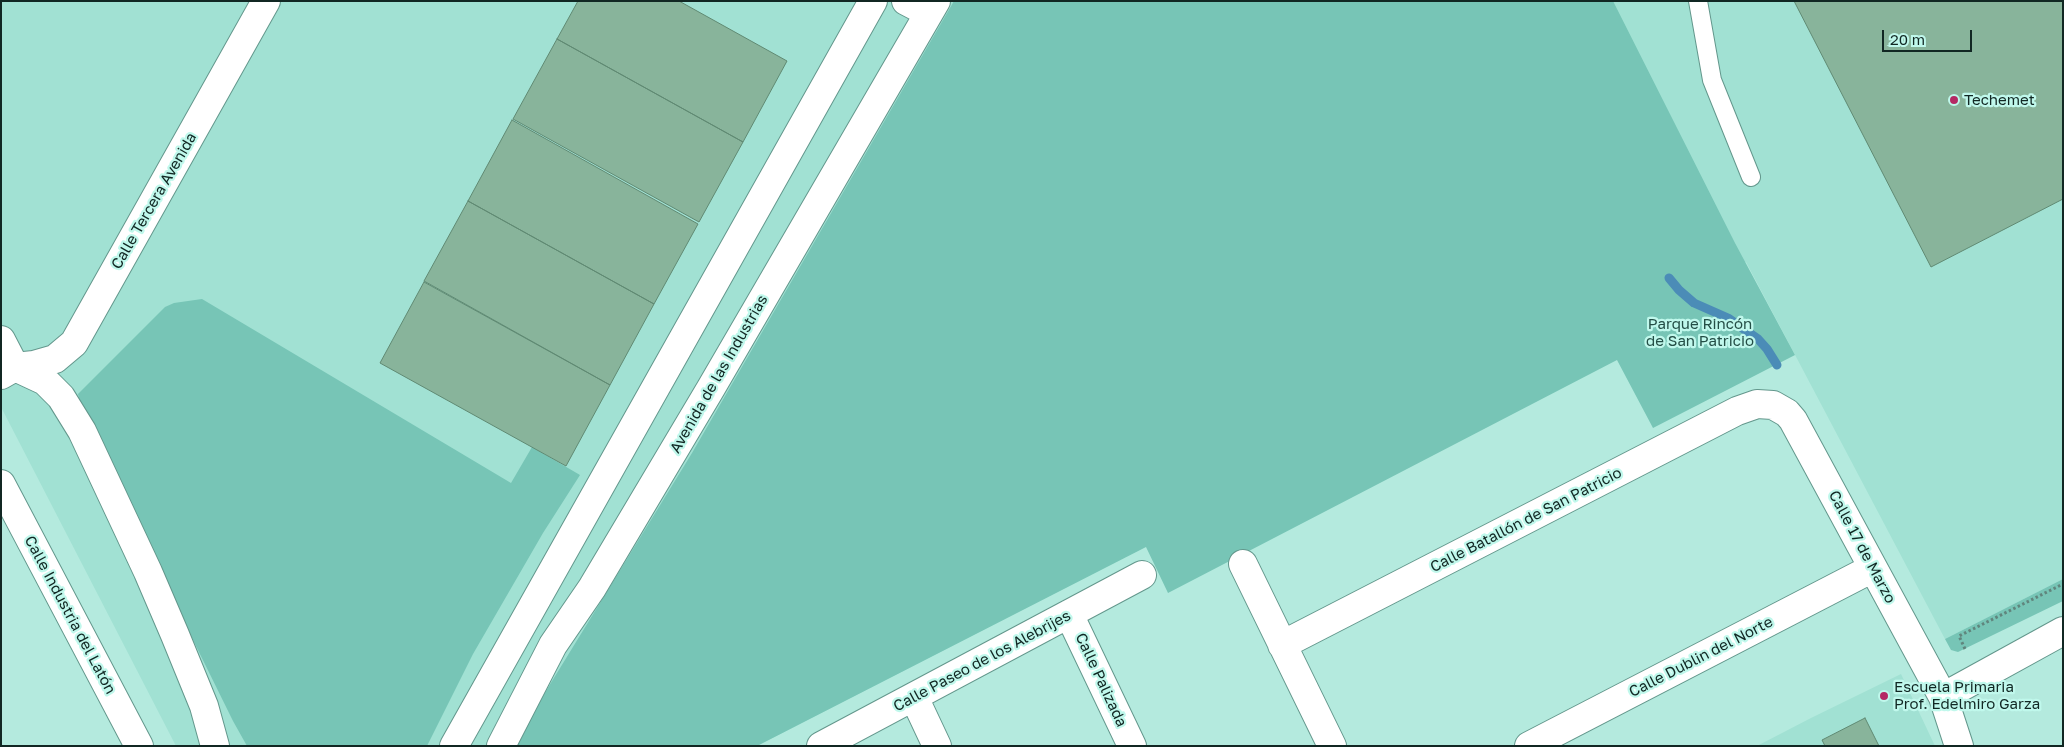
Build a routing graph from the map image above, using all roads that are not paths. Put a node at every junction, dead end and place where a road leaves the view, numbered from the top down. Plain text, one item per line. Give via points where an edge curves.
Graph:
1 (266, 1) edge
2 (873, 1) edge
3 (1698, 1) edge
4 (924, 5) edge
5 (1751, 177) dead end
6 (1, 340) edge
7 (8, 371) edge
8 (1773, 405) joint
9 (1, 484) edge
10 (1243, 564) dead end
11 (1873, 568) junction
12 (1142, 575) dead end
13 (1070, 614) junction
14 (2063, 630) edge
15 (1282, 645) junction
16 (914, 697) junction
17 (1943, 697) junction
18 (468, 720) junction
19 (503, 743) edge
20 (139, 746) edge
21 (215, 746) edge
22 (454, 746) edge
23 (821, 746) edge
24 (937, 746) edge
25 (1132, 746) edge
26 (1332, 746) edge
27 (1529, 746) edge
28 (1959, 746) edge

1 - 7 street, Calle Tercera Avenida via 74,343 55,359
2 - 18 street
3 - 5 lane via 1712,80
4 - 19 street, Avenida de las Industrias via 711,388 592,588 554,645
6 - 7 street
7 - 21 street via 45,381 61,397 82,431 167,617 204,706
8 - 11 street, Calle 17 de Marzo via 1793,420
8 - 15 street, Calle Batallón de San Patricio via 1757,404 1737,411
9 - 20 street, Calle Industria del Latón
10 - 15 street
11 - 17 street, Calle 17 de Marzo
11 - 27 street, Calle Dublin del Norte
12 - 13 street, Calle Paseo de los Alebrijes
13 - 16 street, Calle Paseo de los Alebrijes
13 - 25 street, Calle Palizada
14 - 17 street
15 - 26 street
16 - 23 street, Calle Paseo de los Alebrijes
16 - 24 street
17 - 28 street, Calle 17 de Marzo
18 - 19 street
18 - 22 street

